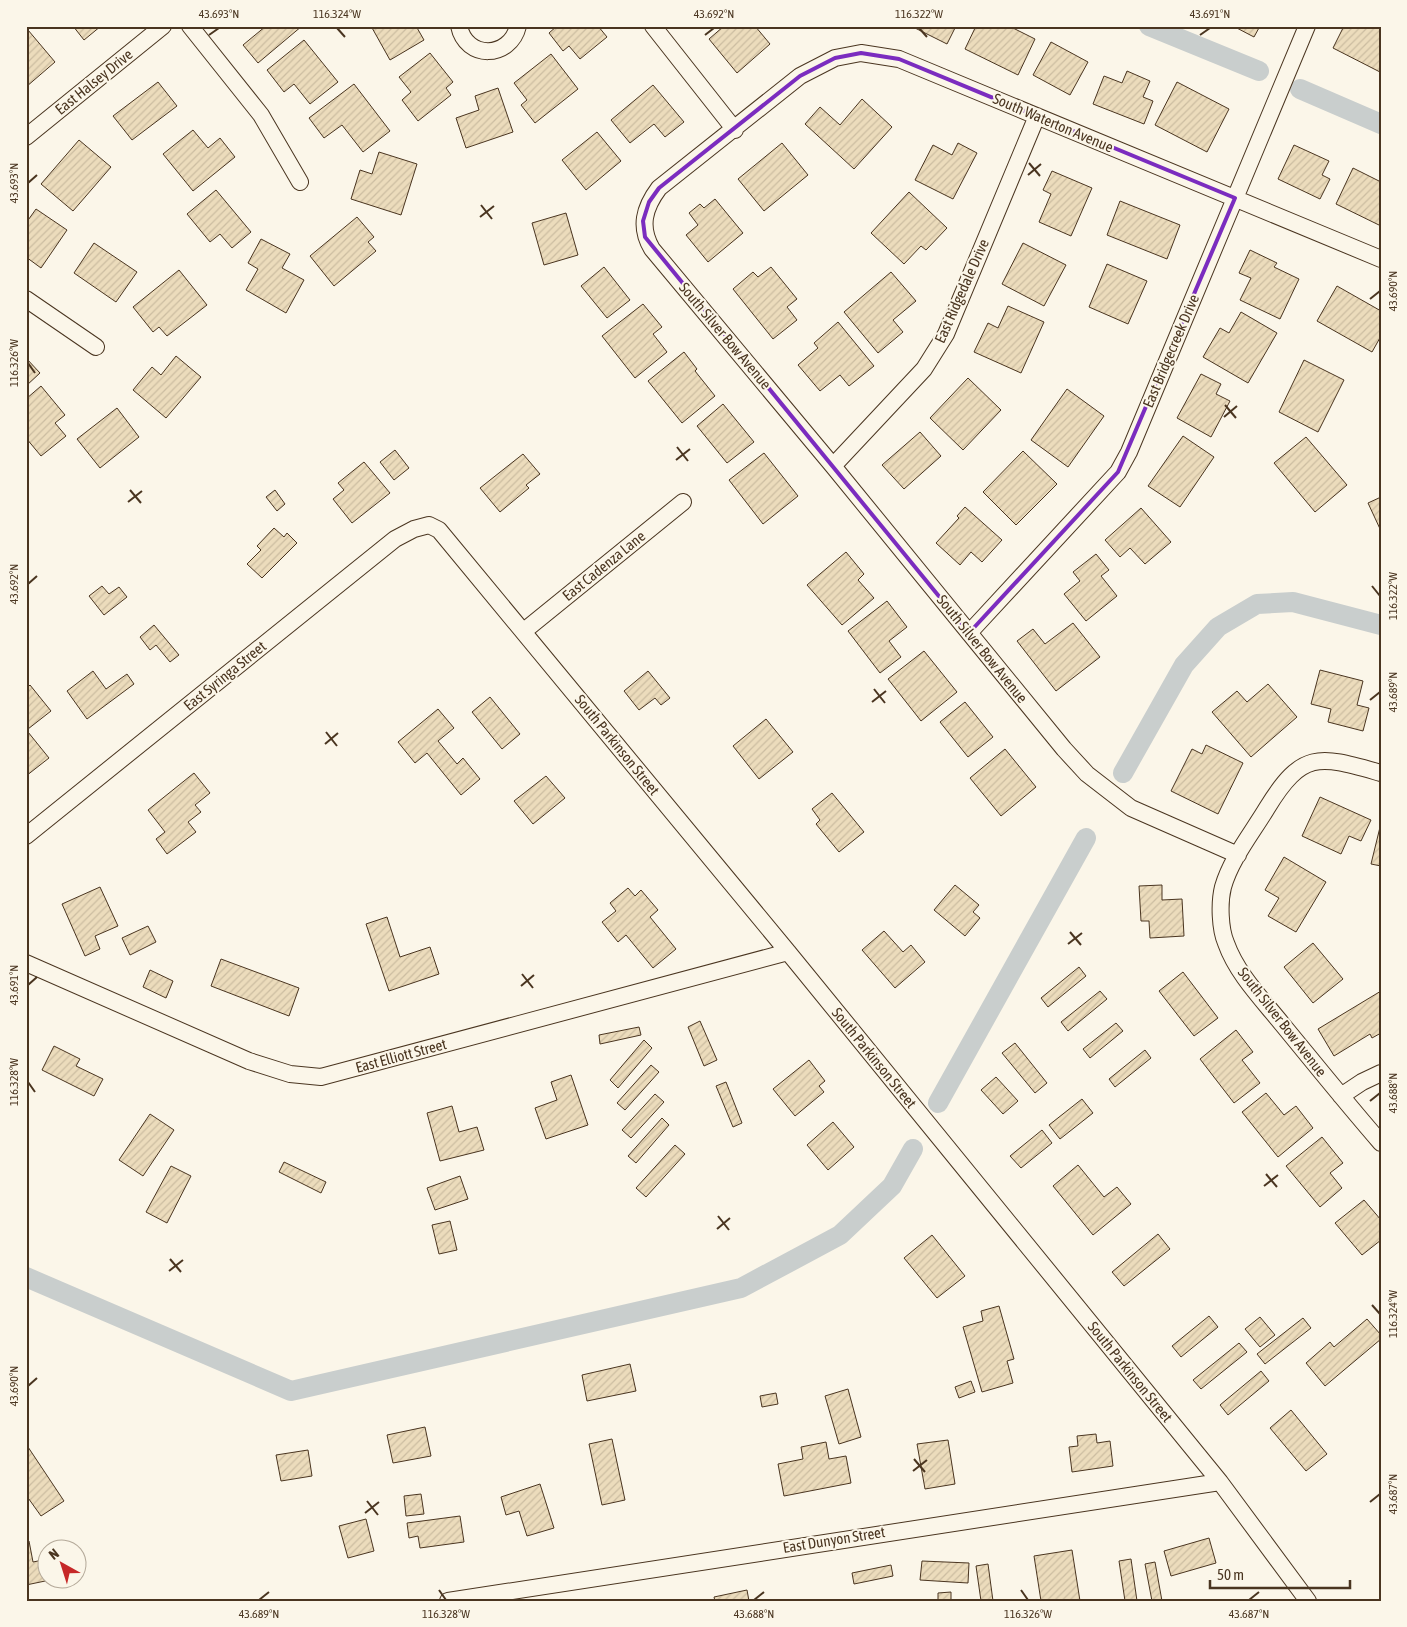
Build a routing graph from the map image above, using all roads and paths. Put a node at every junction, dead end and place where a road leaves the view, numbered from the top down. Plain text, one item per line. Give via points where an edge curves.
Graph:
1 (163, 26) edge
2 (190, 26) edge
3 (459, 26) edge
4 (518, 26) edge
5 (653, 26) edge
6 (1307, 26) edge
7 (1037, 116) junction
8 (735, 130) junction
9 (26, 137) edge
10 (300, 182) dead end
11 (1235, 198) junction
12 (1381, 259) edge
13 (26, 299) edge
14 (96, 346) dead end
15 (833, 466) junction
16 (683, 502) dead end
17 (429, 525) joint
18 (524, 631) junction
19 (969, 633) junction
20 (1381, 773) edge
21 (26, 836) edge
22 (1238, 855) junction
23 (788, 952) junction
24 (26, 963) edge
25 (1381, 1073) edge
26 (1341, 1096) junction
27 (1381, 1143) edge
28 (1220, 1482) junction
29 (448, 1601) edge
30 (1308, 1601) edge

1 - 9 street, East Halsey Drive
2 - 10 street via 261,114
3 - 4 street via 473,47 493,52 511,42
5 - 8 street
6 - 11 street, East Bridgecreek Drive
7 - 8 street, South Waterton Avenue via 899,59 861,53 835,58 800,76
7 - 11 street, South Waterton Avenue
7 - 15 street, East Ridgedale Drive via 946,334 924,369
8 - 15 street, South Silver Bow Avenue via 660,188 649,202 643,222 645,237
11 - 12 street, South Waterton Avenue
11 - 19 street, East Bridgecreek Drive via 1118,472
13 - 14 street
15 - 19 street, South Silver Bow Avenue
16 - 18 street, East Cadenza Lane
17 - 18 street, South Parkinson Street via 446,537
17 - 21 street, East Syringa Street via 395,539
18 - 23 street, South Parkinson Street
19 - 22 street, South Silver Bow Avenue via 1064,749 1100,785 1131,808
20 - 22 street via 1343,762 1321,760 1301,767 1283,782
22 - 26 street, South Silver Bow Avenue via 1223,888 1221,916 1225,943 1245,978
23 - 24 street, East Elliott Street via 321,1077 290,1074 249,1060
23 - 28 street, South Parkinson Street
25 - 26 street
26 - 27 street, South Silver Bow Avenue
28 - 29 street, East Dunyon Street
28 - 30 street, South Parkinson Street

